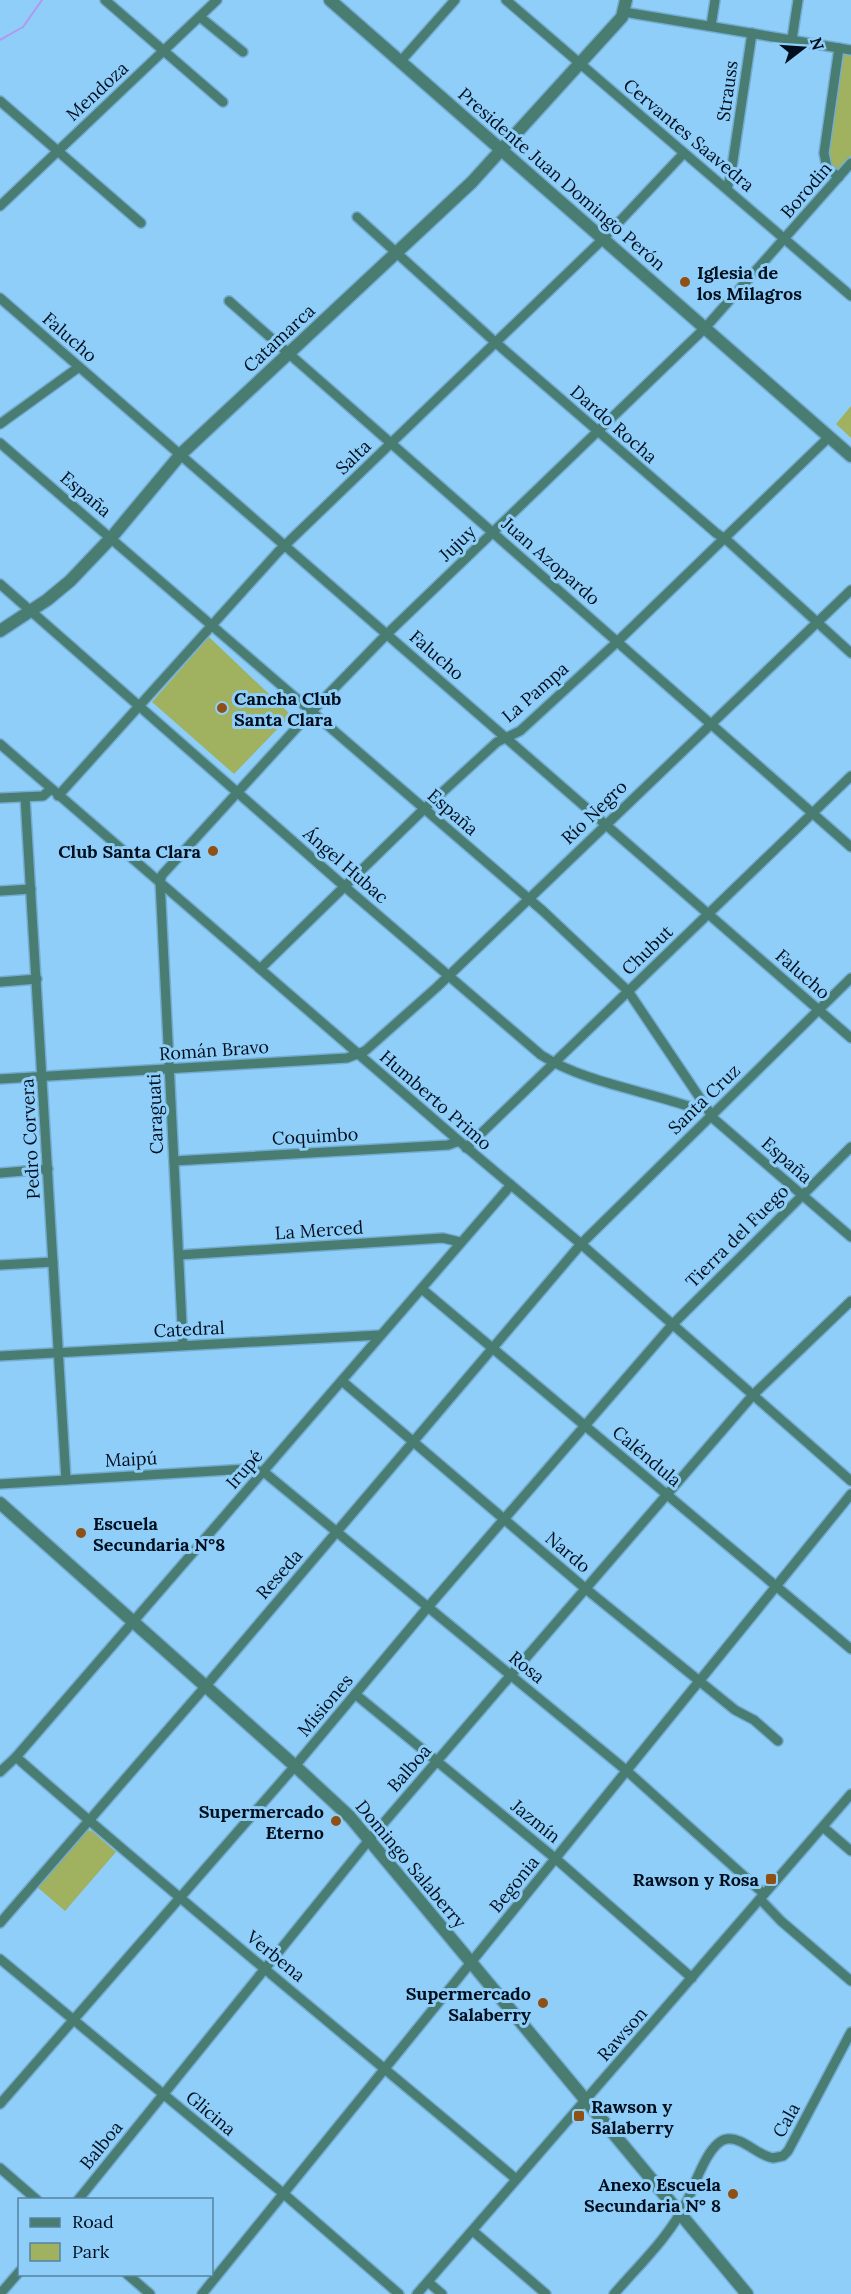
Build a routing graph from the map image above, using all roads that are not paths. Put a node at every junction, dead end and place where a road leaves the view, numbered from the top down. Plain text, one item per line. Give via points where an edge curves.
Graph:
1 (105, 0) edge
2 (218, 0) edge
3 (330, 0) edge
4 (455, 0) edge
5 (506, 0) edge
6 (715, 0) edge
7 (798, 0) edge
8 (625, 6) edge
9 (200, 17) junction
10 (711, 26) junction
11 (752, 33) junction
12 (792, 39) junction
13 (839, 48) junction
14 (851, 50) edge
15 (163, 52) junction
16 (243, 52) dead end
17 (400, 62) junction
18 (580, 65) junction
19 (0, 101) edge
20 (223, 102) dead end
21 (502, 150) junction
22 (57, 152) junction
23 (684, 153) junction
24 (851, 163) edge
25 (839, 177) junction
26 (727, 189) junction
27 (0, 206) edge
28 (357, 217) dead end
29 (141, 223) dead end
30 (603, 238) junction
31 (786, 238) junction
32 (397, 254) junction
33 (851, 296) edge
34 (0, 298) edge
35 (229, 301) dead end
36 (705, 328) junction
37 (495, 342) junction
38 (289, 353) junction
39 (79, 367) junction
40 (0, 424) edge
41 (598, 431) junction
42 (829, 437) junction
43 (0, 443) edge
44 (391, 443) junction
45 (181, 454) junction
46 (851, 456) edge
47 (492, 532) junction
48 (111, 537) junction
49 (723, 538) junction
50 (285, 545) junction
51 (0, 584) edge
52 (851, 590) edge
53 (31, 611) junction
54 (816, 622) junction
55 (213, 625) junction
56 (0, 631) edge
57 (387, 634) junction
58 (617, 642) junction
59 (851, 654) edge
60 (140, 706) junction
61 (311, 712) junction
62 (711, 723) junction
63 (506, 738) junction
64 (0, 744) edge
65 (851, 776) edge
66 (237, 791) junction
67 (55, 793) junction
68 (26, 797) junction
69 (0, 798) edge
70 (424, 809) junction
71 (813, 813) junction
72 (606, 824) junction
73 (851, 847) edge
74 (160, 881) junction
75 (344, 886) junction
76 (31, 890) junction
77 (0, 891) edge
78 (528, 898) junction
79 (709, 914) junction
80 (261, 968) junction
81 (448, 975) junction
82 (851, 978) edge
83 (37, 979) junction
84 (0, 982) edge
85 (628, 991) junction
86 (819, 1010) junction
87 (851, 1038) edge
88 (359, 1055) junction
89 (554, 1063) junction
90 (170, 1069) junction
91 (43, 1077) junction
92 (0, 1079) edge
93 (704, 1106) junction
94 (711, 1115) junction
95 (462, 1145) junction
96 (851, 1147) edge
97 (174, 1161) junction
98 (48, 1169) junction
99 (0, 1173) edge
100 (511, 1185) junction
101 (802, 1194) junction
102 (851, 1237) edge
103 (460, 1242) junction
104 (580, 1244) junction
105 (179, 1255) junction
106 (53, 1262) junction
107 (0, 1264) edge
108 (422, 1289) junction
109 (851, 1301) edge
110 (672, 1325) junction
111 (380, 1335) junction
112 (183, 1345) junction
113 (492, 1350) junction
114 (58, 1353) junction
115 (0, 1356) edge
116 (342, 1381) junction
117 (753, 1395) junction
118 (584, 1426) junction
119 (412, 1443) junction
120 (264, 1472) junction
121 (66, 1480) junction
122 (851, 1481) edge
123 (0, 1484) edge
124 (667, 1494) junction
125 (851, 1494) edge
126 (0, 1503) edge
127 (504, 1519) junction
128 (337, 1532) junction
129 (777, 1586) junction
130 (586, 1589) junction
131 (428, 1607) junction
132 (132, 1623) junction
133 (851, 1649) edge
134 (511, 1675) junction
135 (700, 1681) junction
136 (204, 1687) junction
137 (355, 1695) junction
138 (778, 1741) dead end
139 (16, 1757) junction
140 (437, 1761) junction
141 (295, 1766) junction
142 (627, 1771) junction
143 (0, 1772) edge
144 (851, 1794) edge
145 (88, 1820) junction
146 (823, 1827) junction
147 (369, 1840) junction
148 (851, 1851) edge
149 (556, 1859) junction
150 (762, 1896) junction
151 (178, 1898) junction
152 (0, 1923) edge
153 (0, 1959) edge
154 (471, 1963) junction
155 (266, 1969) junction
156 (692, 1978) junction
157 (851, 1981) edge
158 (73, 2020) junction
159 (851, 2032) edge
160 (386, 2069) junction
161 (164, 2095) junction
162 (585, 2101) junction
163 (0, 2104) edge
164 (0, 2168) edge
165 (516, 2179) junction
166 (284, 2194) junction
167 (36, 2198) edge
168 (79, 2198) edge
169 (680, 2215) junction
170 (473, 2231) junction
171 (18, 2273) edge
172 (129, 2276) edge
173 (428, 2282) junction
174 (0, 2294) edge
175 (150, 2294) edge
176 (202, 2294) edge
177 (399, 2294) edge
178 (417, 2294) edge
179 (442, 2294) edge
180 (546, 2294) edge
181 (614, 2294) edge
182 (747, 2294) edge

1 - 15 street
2 - 9 street, Mendoza
3 - 17 street, Presidente Juan Domingo Perón
4 - 17 street
5 - 18 street, Cervantes Saavedra
6 - 10 street
7 - 12 street
8 - 10 street
8 - 18 street, Catamarca via 622,17
9 - 15 street, Mendoza
9 - 16 street
10 - 11 street
11 - 12 street
11 - 26 street, Strauss
12 - 13 street
13 - 14 street
13 - 25 street via 824,153 828,168
15 - 20 street
15 - 22 street, Mendoza
17 - 21 street, Presidente Juan Domingo Perón
18 - 21 street, Catamarca
18 - 23 street, Cervantes Saavedra
19 - 22 street
21 - 30 street, Presidente Juan Domingo Perón
21 - 32 street, Catamarca
22 - 27 street, Mendoza
22 - 29 street
23 - 26 street, Cervantes Saavedra
23 - 30 street, Salta
24 - 25 street, Borodin
25 - 31 street, Borodin
26 - 31 street, Cervantes Saavedra
28 - 32 street, Dardo Rocha
30 - 36 street, Presidente Juan Domingo Perón
30 - 37 street, Salta
31 - 33 street, Cervantes Saavedra
31 - 36 street, Jujuy
32 - 37 street, Dardo Rocha
32 - 38 street, Catamarca
34 - 39 street, Falucho
35 - 38 street, Juan Azopardo
36 - 41 street, Jujuy
36 - 42 street, Presidente Juan Domingo Perón
37 - 41 street, Dardo Rocha
37 - 44 street, Salta
38 - 44 street, Juan Azopardo
38 - 45 street, Catamarca
39 - 40 street
39 - 45 street, Falucho
41 - 47 street, Jujuy
41 - 49 street, Dardo Rocha
42 - 46 street, Presidente Juan Domingo Perón
42 - 49 street, La Pampa
43 - 48 street, España
44 - 47 street, Juan Azopardo
44 - 50 street, Salta
45 - 48 street, Catamarca
45 - 50 street, Falucho
47 - 57 street, Jujuy
47 - 58 street, Juan Azopardo
48 - 53 street, Catamarca via 59,591
48 - 55 street, España
49 - 54 street, Dardo Rocha
49 - 58 street, La Pampa
50 - 55 street, Salta
50 - 57 street, Falucho
51 - 53 street, Ángel Hubac
52 - 54 street, Río Negro
53 - 56 street, Catamarca
53 - 60 street, Ángel Hubac
54 - 59 street, Dardo Rocha
54 - 62 street, Río Negro
55 - 60 street, Salta
55 - 61 street, España
57 - 61 street, Jujuy
57 - 63 street, Falucho
58 - 62 street, Juan Azopardo
58 - 63 street, La Pampa via 520,730
60 - 66 street, Ángel Hubac
60 - 67 street, Salta
61 - 66 street, Jujuy
61 - 70 street, España
62 - 71 street, Juan Azopardo
62 - 72 street, Río Negro
63 - 70 street, La Pampa
63 - 72 street, Falucho
64 - 67 street, Humberto Primo
65 - 71 street, Chubut
66 - 74 street, Jujuy
66 - 75 street, Ángel Hubac
67 - 68 street
67 - 74 street, Humberto Primo
68 - 69 street
68 - 76 street, Pedro Corvera
70 - 75 street, La Pampa
70 - 78 street, España
71 - 73 street, Juan Azopardo
71 - 79 street, Chubut
72 - 78 street, Río Negro
72 - 79 street, Falucho
74 - 80 street, Humberto Primo
74 - 90 street, Caraguati
75 - 80 street, La Pampa
75 - 81 street, Ángel Hubac
76 - 77 street
76 - 83 street, Pedro Corvera
78 - 81 street, Río Negro
78 - 85 street, España
79 - 85 street, Chubut
79 - 86 street, Falucho
80 - 88 street, Humberto Primo
81 - 88 street, Río Negro
81 - 89 street, Ángel Hubac
82 - 86 street, Santa Cruz
83 - 84 street
83 - 91 street, Pedro Corvera
85 - 89 street, Chubut
85 - 93 street, España
86 - 87 street, Falucho
86 - 94 street, Santa Cruz
88 - 90 street, Román Bravo
88 - 95 street, Humberto Primo
89 - 93 street, Ángel Hubac via 694,1108
89 - 95 street, Chubut
90 - 91 street, Román Bravo
90 - 97 street, Caraguati
91 - 92 street, Román Bravo
91 - 98 street, Pedro Corvera
93 - 94 street, España
94 - 101 street, España
94 - 104 street, Santa Cruz
95 - 97 street, Coquimbo
95 - 100 street, Humberto Primo
96 - 101 street, Tierra del Fuego
97 - 105 street, Caraguati
98 - 99 street
98 - 106 street, Pedro Corvera
100 - 103 street, Irupé
100 - 104 street, Humberto Primo
101 - 102 street, España
101 - 110 street, Tierra del Fuego
103 - 105 street, La Merced via 443,1238
103 - 108 street, Irupé
104 - 110 street, Humberto Primo
104 - 113 street, Reseda
105 - 112 street, Caraguati
106 - 107 street
106 - 114 street, Pedro Corvera
108 - 111 street, Irupé
108 - 113 street, Caléndula
109 - 117 street, Balboa
110 - 117 street, Humberto Primo
110 - 118 street, Misiones
111 - 112 street, Catedral
111 - 116 street, Irupé
112 - 114 street, Catedral
113 - 118 street, Caléndula
113 - 119 street, Reseda
114 - 115 street, Catedral
114 - 121 street, Pedro Corvera
116 - 119 street, Nardo
116 - 120 street, Irupé
117 - 122 street, Humberto Primo
117 - 124 street, Balboa
118 - 124 street, Caléndula
118 - 127 street, Misiones
119 - 127 street, Nardo
119 - 128 street, Reseda
120 - 121 street, Maipú via 247,1469
120 - 128 street, Rosa
120 - 132 street, Irupé
121 - 123 street, Maipú
124 - 129 street, Caléndula
124 - 130 street, Balboa
125 - 129 street, Begonia
126 - 132 street, Domingo Salaberry
127 - 130 street, Nardo
127 - 131 street, Misiones
128 - 131 street, Rosa
128 - 136 street, Reseda
129 - 133 street, Caléndula
129 - 135 street, Begonia
130 - 134 street, Balboa
130 - 135 street, Nardo
131 - 134 street, Rosa
131 - 137 street, Misiones
132 - 136 street, Domingo Salaberry
132 - 139 street, Irupé
134 - 140 street, Balboa
134 - 142 street, Rosa
135 - 138 street, Nardo
135 - 142 street, Begonia
136 - 141 street, Domingo Salaberry
136 - 145 street, Reseda
137 - 140 street, Jazmín
137 - 141 street, Misiones
139 - 143 street, Irupé
139 - 145 street, Verbena
140 - 147 street, Balboa
140 - 149 street, Jazmín
141 - 147 street, Domingo Salaberry
141 - 151 street, Misiones
142 - 149 street, Begonia
142 - 150 street, Rosa
144 - 146 street, Rawson
145 - 151 street, Verbena
145 - 152 street, Reseda
146 - 148 street
146 - 150 street, Rawson
147 - 154 street, Domingo Salaberry
147 - 155 street, Balboa
149 - 154 street, Begonia
149 - 156 street, Jazmín
150 - 156 street, Rawson
150 - 157 street, Rosa via 781,1921
151 - 155 street, Verbena
151 - 158 street, Misiones
153 - 158 street, Glicina
154 - 160 street, Begonia
154 - 162 street, Domingo Salaberry
155 - 160 street, Verbena
155 - 161 street, Balboa
156 - 162 street, Rawson
158 - 161 street, Glicina
158 - 163 street, Misiones
159 - 169 street, Cala via 788,2151 773,2158 736,2140 723,2140 709,2153
160 - 165 street, Verbena
160 - 166 street, Begonia
161 - 166 street, Glicina
161 - 168 street, Balboa
162 - 165 street, Rawson
162 - 169 street, Domingo Salaberry
164 - 167 street
165 - 170 street, Rawson
166 - 176 street, Begonia
166 - 177 street, Glicina
169 - 181 street, Cala
169 - 182 street, Domingo Salaberry
170 - 173 street, Rawson
170 - 180 street
171 - 174 street
172 - 175 street
173 - 178 street, Rawson
173 - 179 street

